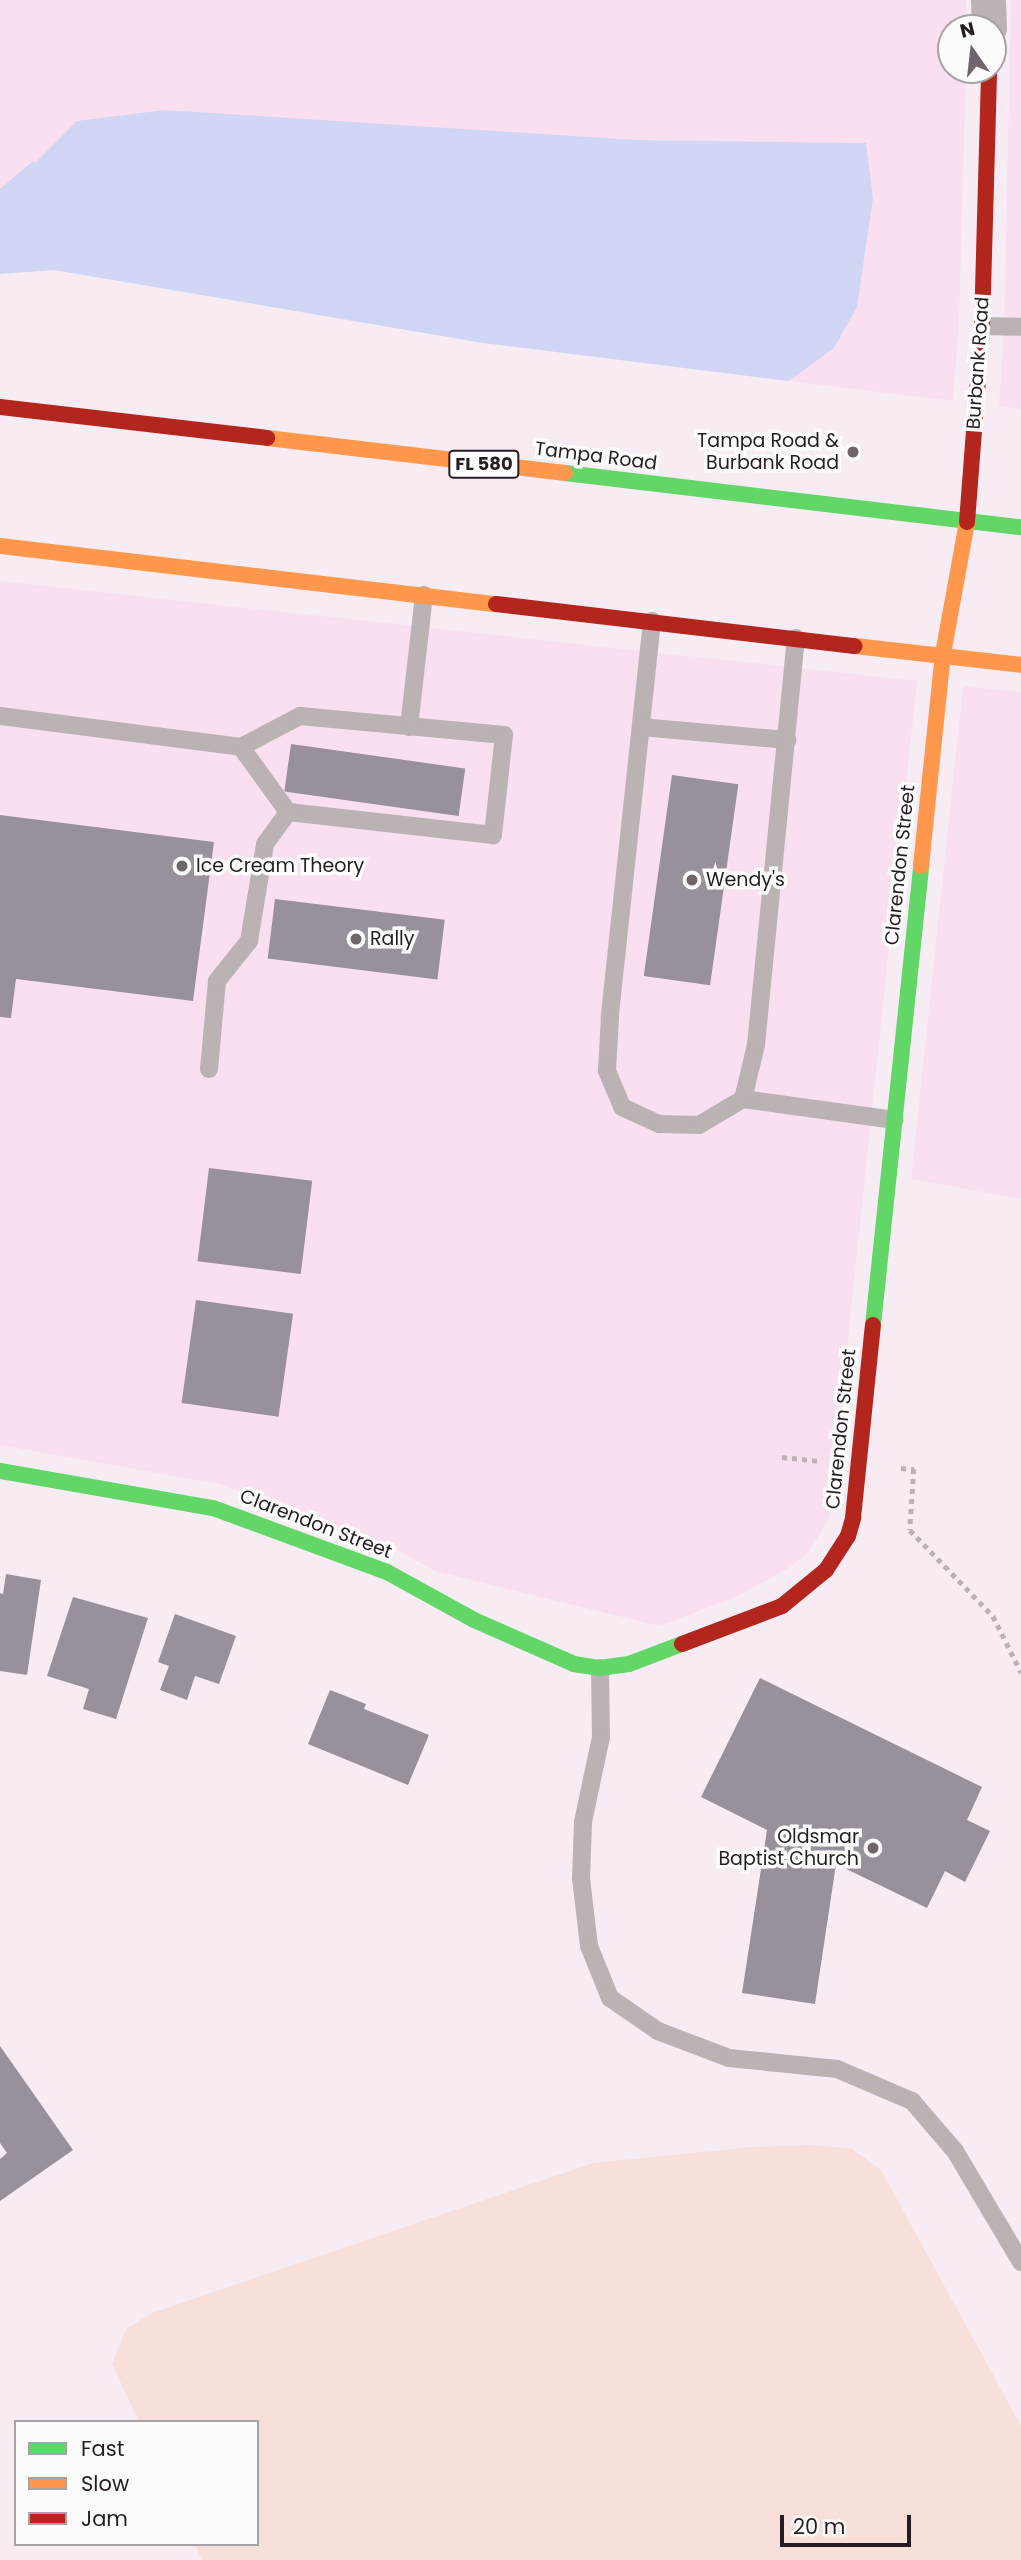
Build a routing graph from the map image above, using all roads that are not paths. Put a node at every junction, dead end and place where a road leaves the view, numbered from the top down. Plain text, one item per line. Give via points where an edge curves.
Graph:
1 (989, 84) edge
2 (982, 327) junction
3 (1021, 327) edge
4 (0, 407) edge
5 (967, 521) junction
6 (1021, 527) edge
7 (0, 546) edge
8 (424, 595) junction
9 (652, 621) junction
10 (796, 638) junction
11 (943, 654) junction
12 (1021, 665) edge
13 (0, 716) edge
14 (409, 727) junction
15 (641, 727) junction
16 (787, 740) junction
17 (241, 747) junction
18 (288, 812) junction
19 (209, 1069) dead end
20 (743, 1099) junction
21 (895, 1120) junction
22 (0, 1471) edge
23 (600, 1668) junction
24 (1021, 2262) edge

1 - 2 street, Burbank Road
2 - 3 lane
2 - 5 street, Burbank Road
4 - 5 street, Tampa Road / FL 580
5 - 6 street, Tampa Road / FL 580
5 - 11 street, Burbank Road
7 - 8 street
8 - 9 street
8 - 14 lane
9 - 10 street
9 - 15 lane
10 - 11 street
10 - 16 lane
11 - 12 street
11 - 21 street, Clarendon Street
13 - 17 lane
14 - 17 lane via 300,716
14 - 18 lane via 504,735 493,835
15 - 16 lane
15 - 20 lane via 607,1071 622,1107 659,1124 699,1125
16 - 20 lane via 756,1045
17 - 18 lane
18 - 19 lane via 265,845 249,941 217,981
20 - 21 lane
21 - 23 street, Clarendon Street via 848,1535 826,1570 782,1606 642,1659
22 - 23 street, Clarendon Street via 213,1507 387,1572 474,1620 574,1664
23 - 24 lane via 601,1737 583,1822 581,1878 589,1946 610,1998 658,2031 729,2058 837,2069 912,2101 955,2151

